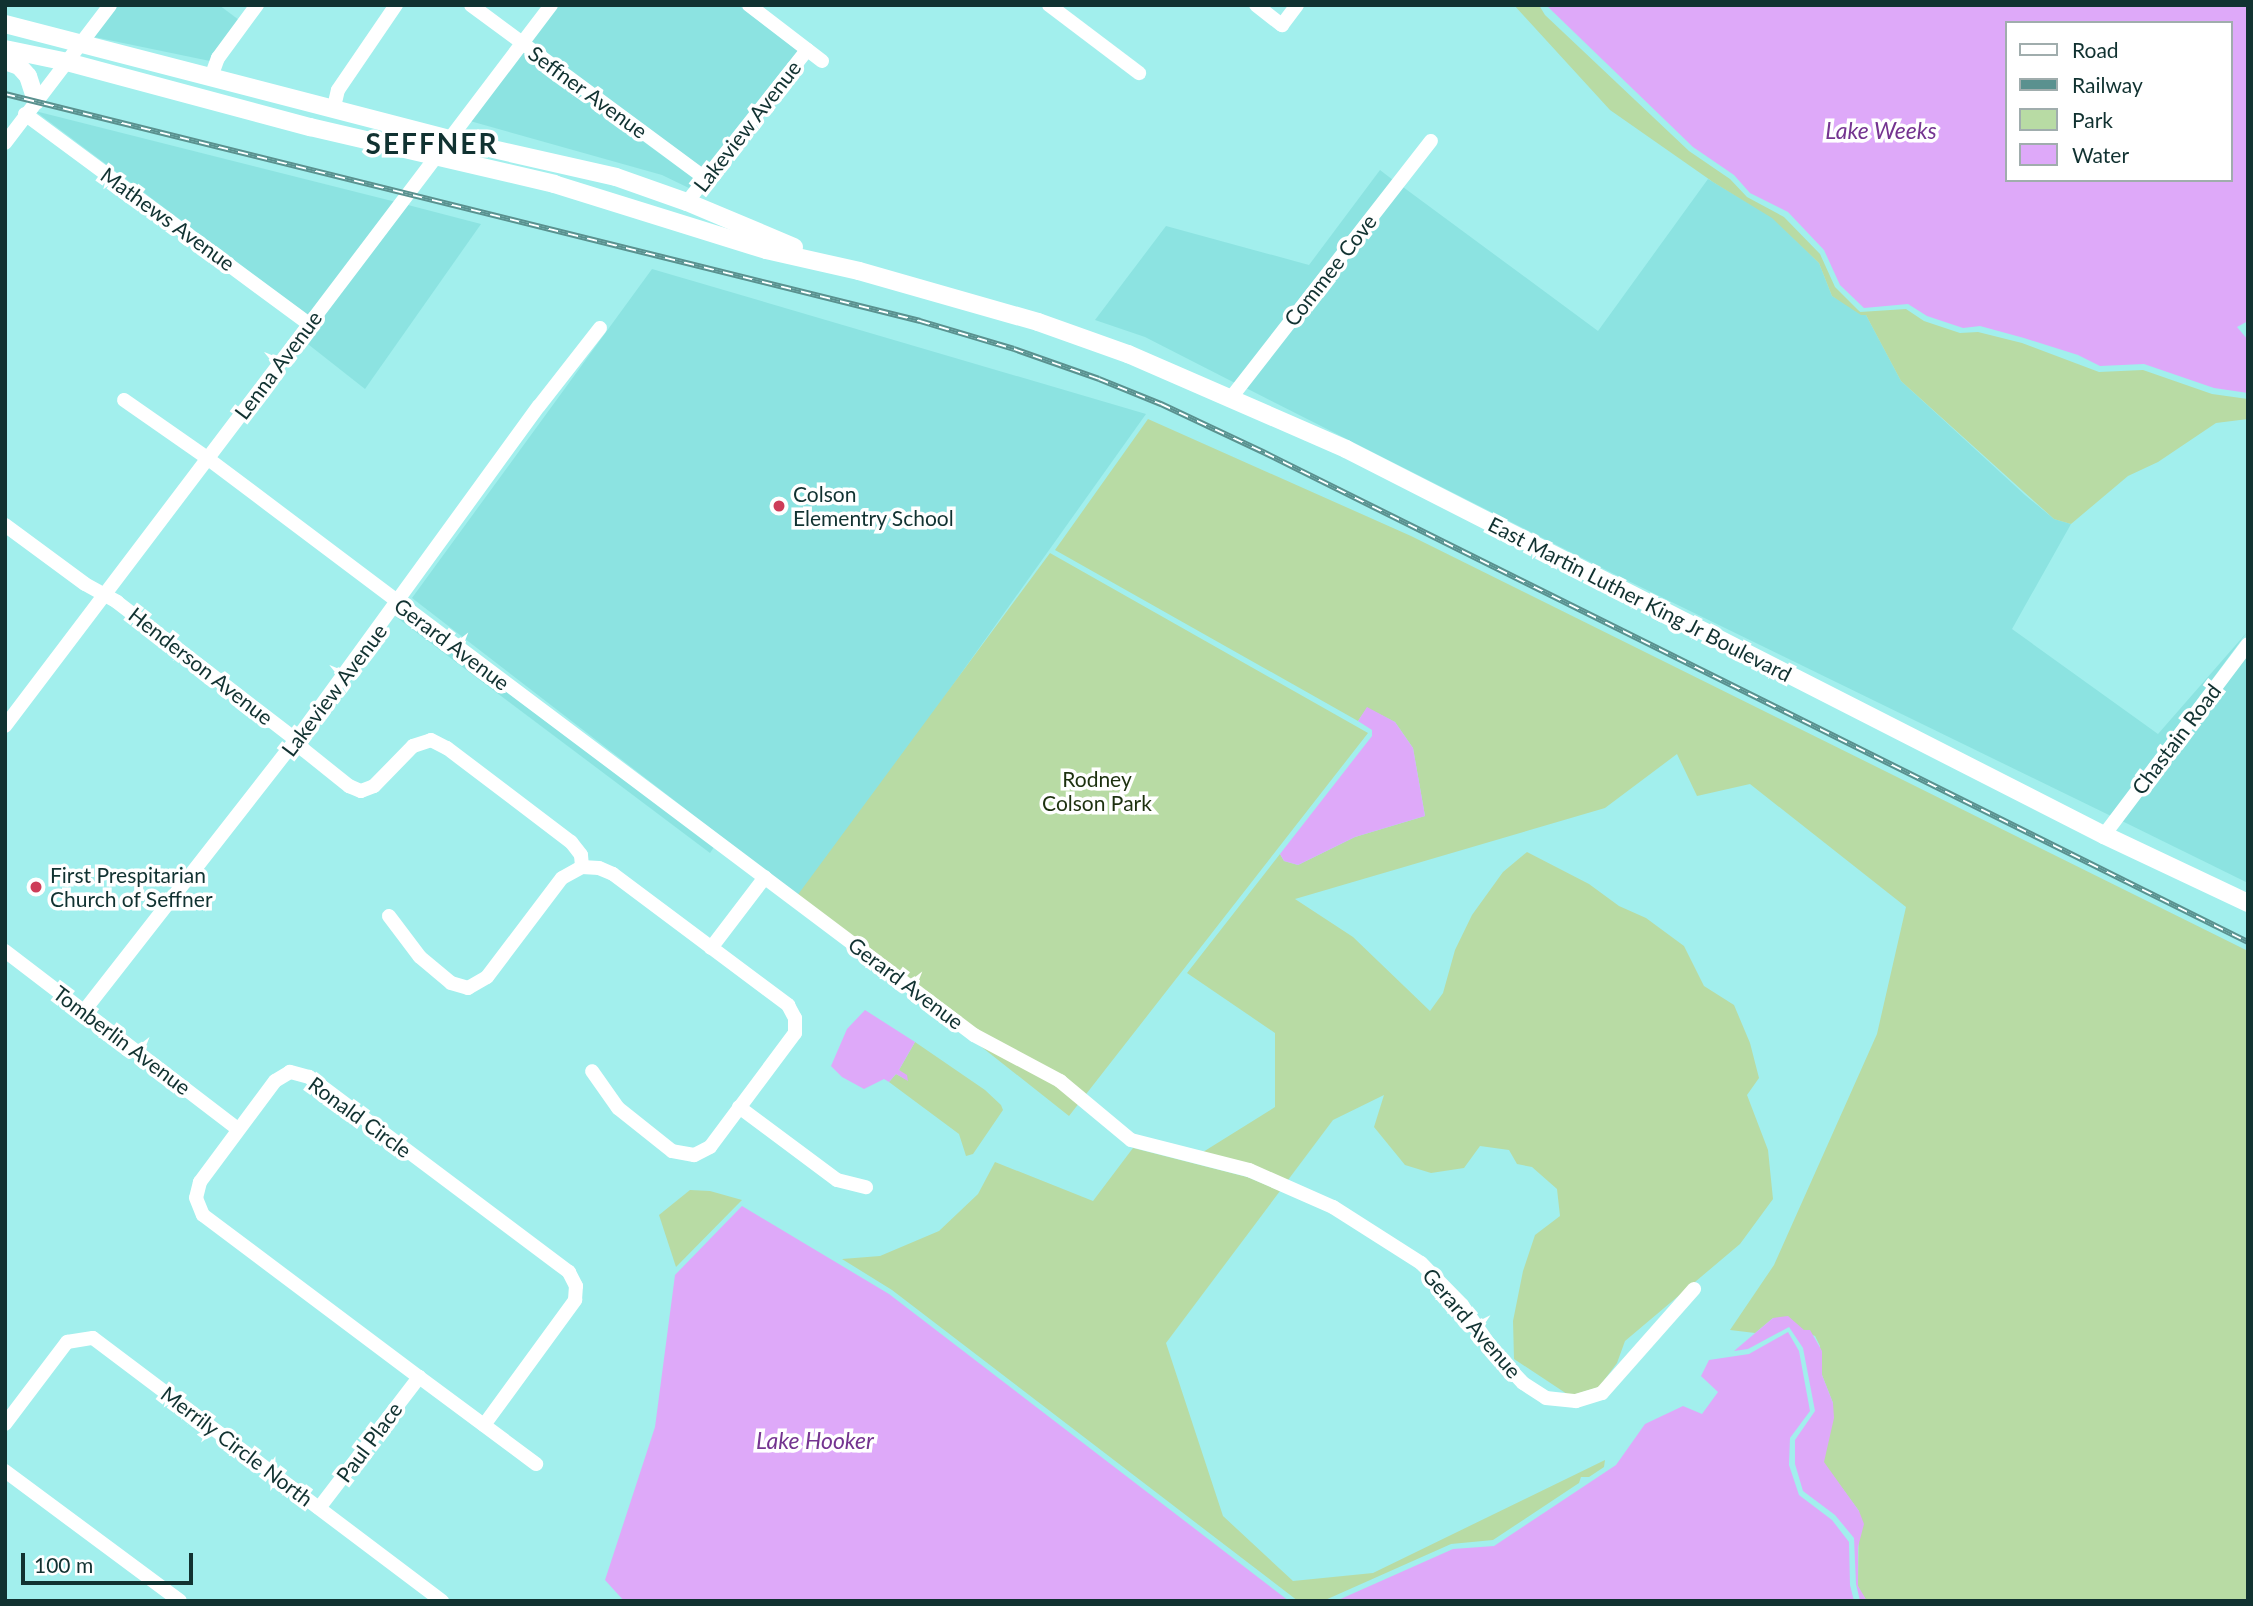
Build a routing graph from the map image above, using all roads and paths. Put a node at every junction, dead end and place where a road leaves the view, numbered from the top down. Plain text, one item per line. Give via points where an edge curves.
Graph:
1 (110, 5) edge
2 (257, 5) edge
3 (396, 5) edge
4 (471, 5) edge
5 (551, 5) edge
6 (749, 5) edge
7 (1049, 5) edge
8 (1256, 5) edge
9 (1297, 5) edge
10 (5, 24) edge
11 (81, 43) junction
12 (523, 44) junction
13 (5, 49) edge
14 (807, 50) junction
15 (5, 61) edge
16 (822, 61) dead end
17 (67, 62) junction
18 (1139, 73) dead end
19 (211, 77) junction
20 (334, 107) junction
21 (30, 108) junction
22 (449, 139) junction
23 (1431, 141) dead end
24 (5, 142) edge
25 (438, 157) junction
26 (706, 179) junction
27 (687, 202) junction
28 (859, 271) junction
29 (309, 324) junction
30 (600, 328) dead end
31 (1230, 399) junction
32 (124, 400) dead end
33 (207, 458) junction
34 (5, 525) edge
35 (105, 594) junction
36 (398, 603) junction
37 (2248, 644) edge
38 (5, 726) edge
39 (296, 740) junction
40 (2104, 835) junction
41 (582, 867) junction
42 (765, 877) junction
43 (2248, 903) edge
44 (389, 916) dead end
45 (711, 948) junction
46 (5, 951) edge
47 (84, 1011) junction
48 (592, 1071) dead end
49 (739, 1107) junction
50 (239, 1129) junction
51 (866, 1187) dead end
52 (1694, 1289) dead end
53 (419, 1377) junction
54 (5, 1424) edge
55 (484, 1425) junction
56 (536, 1464) dead end
57 (5, 1471) edge
58 (318, 1508) junction
59 (180, 1601) edge
60 (442, 1601) edge

1 - 11 street
2 - 19 street via 218,58
3 - 20 street via 338,90
4 - 12 street, Seffner Avenue
5 - 12 street, Lenna Avenue
6 - 14 street
7 - 18 street
8 - 9 street via 1282,24
10 - 11 main road
11 - 17 street
11 - 19 main road
12 - 22 street, Lenna Avenue
12 - 26 street, Seffner Avenue
13 - 17 main road
14 - 16 street
14 - 26 street, Lakeview Avenue
15 - 21 main road via 28,76
17 - 21 street
17 - 25 main road via 216,104
19 - 20 main road
20 - 22 main road
21 - 24 street
21 - 29 street, Mathews Avenue
22 - 25 street, Lenna Avenue
22 - 27 main road via 616,177
23 - 31 street, Commee Cove
25 - 28 main road via 554,184 766,250
25 - 29 street, Lenna Avenue
26 - 27 street, Lakeview Avenue
27 - 28 main road
28 - 31 main road, East Martin Luther King Jr Boulevard via 1128,354
29 - 33 street, Lenna Avenue
30 - 36 street, Lakeview Avenue
31 - 40 main road, East Martin Luther King Jr Boulevard via 1346,449
32 - 33 street, Gerard Avenue
33 - 35 street, Lenna Avenue
33 - 36 street, Gerard Avenue
34 - 35 street, Henderson Avenue
35 - 38 street, Lenna Avenue
35 - 39 street, Henderson Avenue
36 - 39 street, Lakeview Avenue
36 - 42 street, Gerard Avenue
37 - 40 street, Chastain Road
39 - 41 street, Henderson Avenue via 361,791 374,786 413,746 430,740 571,842 581,855
39 - 47 street, Lakeview Avenue
40 - 43 main road, East Martin Luther King Jr Boulevard
41 - 44 street via 562,878 487,977 468,988 450,983 420,957
41 - 45 street via 613,874
42 - 45 street
42 - 52 street, Gerard Avenue via 974,1035 1060,1080 1131,1140 1250,1171 1333,1207 1421,1263 1461,1305 1495,1353 1523,1383 1546,1398 1576,1401 1602,1393
45 - 49 street via 788,1005 795,1018 795,1033
46 - 47 street, Tomberlin Avenue
47 - 50 street, Tomberlin Avenue
48 - 49 street via 618,1108 672,1152 694,1155 710,1147
49 - 51 street via 837,1180
50 - 53 street, Ronald Circle via 200,1182 196,1198 202,1215
50 - 55 street, Ronald Circle via 275,1081 290,1073 309,1077 569,1272 576,1286 575,1300
53 - 55 street, Ronald Circle
53 - 58 street, Paul Place
54 - 58 street, Merrily Circle North via 67,1342 93,1338
55 - 56 street, Ronald Circle
57 - 59 street
58 - 60 street, Merrily Circle North

